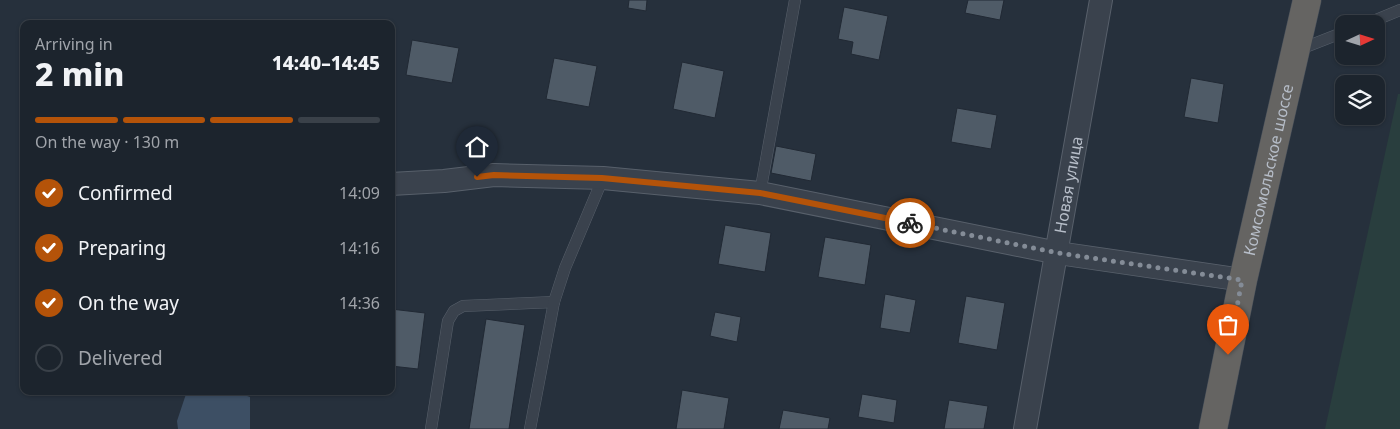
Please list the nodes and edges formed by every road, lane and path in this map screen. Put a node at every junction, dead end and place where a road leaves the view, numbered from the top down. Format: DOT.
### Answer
graph roads {
  1 [pos="795,0"];
  2 [pos="1101,0"];
  3 [pos="1307,0"];
  4 [pos="1400,10"];
  5 [pos="1385,16"];
  6 [pos="1335,36"];
  7 [pos="1294,52"];
  8 [pos="602,178"];
  9 [pos="395,184"];
  10 [pos="760,193"];
  11 [pos="1058,253"];
  12 [pos="1242,280"];
  13 [pos="554,302"];
  14 [pos="431,429"];
  15 [pos="530,429"];
  16 [pos="1025,429"];
  17 [pos="1213,429"];
  1 -- 10 [label="lane"];
  2 -- 11 [label="street, Новая улица"];
  3 -- 7 [label="highway, Комсомольское шоссе"];
  4 -- 5 [label="lane"];
  6 -- 7 [label="lane"];
  7 -- 12 [label="highway, Комсомольское шоссе"];
  8 -- 9 [label="street"];
  8 -- 10 [label="street"];
  8 -- 13 [label="lane"];
  10 -- 11 [label="street"];
  11 -- 12 [label="street"];
  11 -- 16 [label="street, Новая улица"];
  12 -- 17 [label="highway, Комсомольское шоссе"];
  13 -- 14 [label="lane"];
  13 -- 15 [label="lane"];
}
